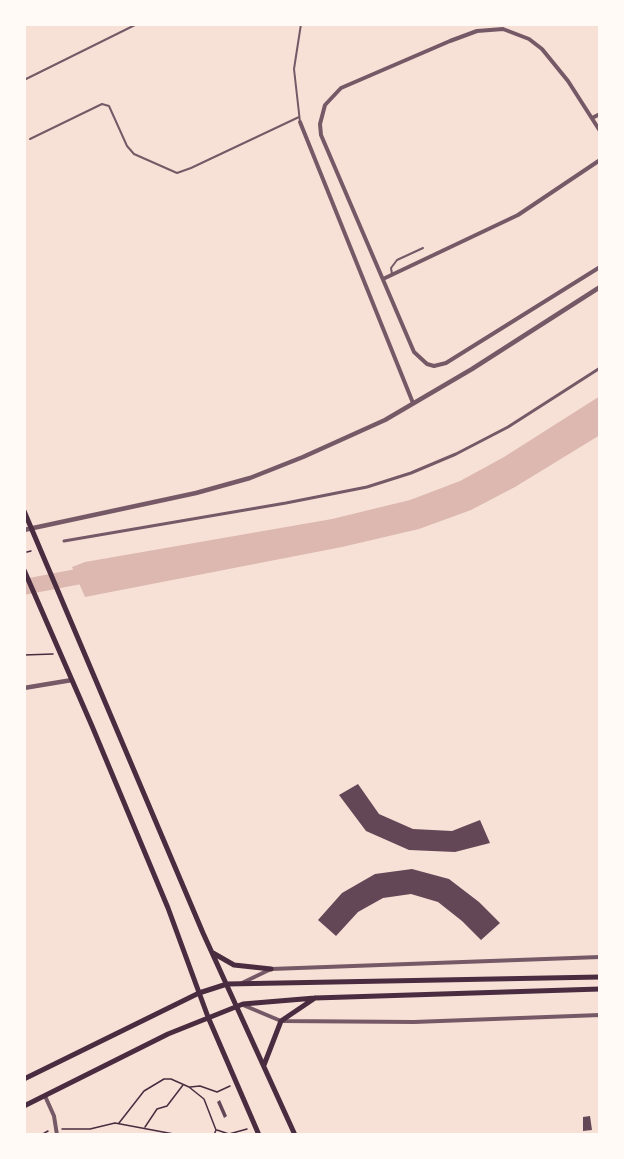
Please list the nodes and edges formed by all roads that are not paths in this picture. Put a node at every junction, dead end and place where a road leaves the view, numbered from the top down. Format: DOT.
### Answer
graph roads {
  1 [pos="137,24"];
  2 [pos="301,24"];
  3 [pos="24,80"];
  4 [pos="600,114"];
  5 [pos="592,118"];
  6 [pos="299,120"];
  7 [pos="600,131"];
  8 [pos="30,139"];
  9 [pos="600,160"];
  10 [pos="423,248"];
  11 [pos="600,267"];
  12 [pos="393,275"];
  13 [pos="382,279"];
  14 [pos="600,287"];
  15 [pos="600,368"];
  16 [pos="413,403"];
  17 [pos="24,511"];
  18 [pos="32,529"];
  19 [pos="24,530"];
  20 [pos="64,541"];
  21 [pos="24,570"];
  22 [pos="72,680"];
  23 [pos="24,688"];
  24 [pos="213,953"];
  25 [pos="600,957"];
  26 [pos="271,969"];
  27 [pos="600,977"];
  28 [pos="242,983"];
  29 [pos="227,984"];
  30 [pos="600,989"];
  31 [pos="199,993"];
  32 [pos="315,998"];
  33 [pos="240,1005"];
  34 [pos="600,1015"];
  35 [pos="208,1017"];
  36 [pos="281,1021"];
  37 [pos="264,1065"];
  38 [pos="24,1079"];
  39 [pos="45,1096"];
  40 [pos="24,1107"];
  41 [pos="56,1132"];
  42 [pos="259,1135"];
  43 [pos="295,1135"];
  1 -- 3 [label="lane"];
  2 -- 6 [label="lane"];
  4 -- 5 [label="street"];
  5 -- 7 [label="street"];
  5 -- 13 [label="street"];
  6 -- 8 [label="lane"];
  6 -- 16 [label="street"];
  9 -- 12 [label="street"];
  10 -- 12 [label="lane"];
  11 -- 13 [label="street"];
  12 -- 13 [label="street"];
  14 -- 16 [label="street"];
  15 -- 20 [label="street"];
  16 -- 18 [label="street"];
  17 -- 18 [label="main road"];
  18 -- 19 [label="street"];
  18 -- 24 [label="main road"];
  21 -- 22 [label="main road"];
  22 -- 23 [label="street"];
  22 -- 31 [label="main road"];
  24 -- 26 [label="main road"];
  24 -- 29 [label="main road"];
  25 -- 26 [label="street"];
  26 -- 28 [label="street"];
  27 -- 28 [label="main road"];
  28 -- 29 [label="main road"];
  29 -- 31 [label="main road"];
  29 -- 33 [label="main road"];
  30 -- 32 [label="main road"];
  31 -- 35 [label="main road"];
  31 -- 38 [label="main road"];
  32 -- 33 [label="main road"];
  32 -- 36 [label="main road"];
  33 -- 35 [label="main road"];
  33 -- 36 [label="street"];
  33 -- 37 [label="main road"];
  34 -- 36 [label="street"];
  35 -- 39 [label="main road"];
  35 -- 42 [label="main road"];
  36 -- 37 [label="main road"];
  37 -- 43 [label="main road"];
  39 -- 40 [label="main road"];
  39 -- 41 [label="street"];
}
